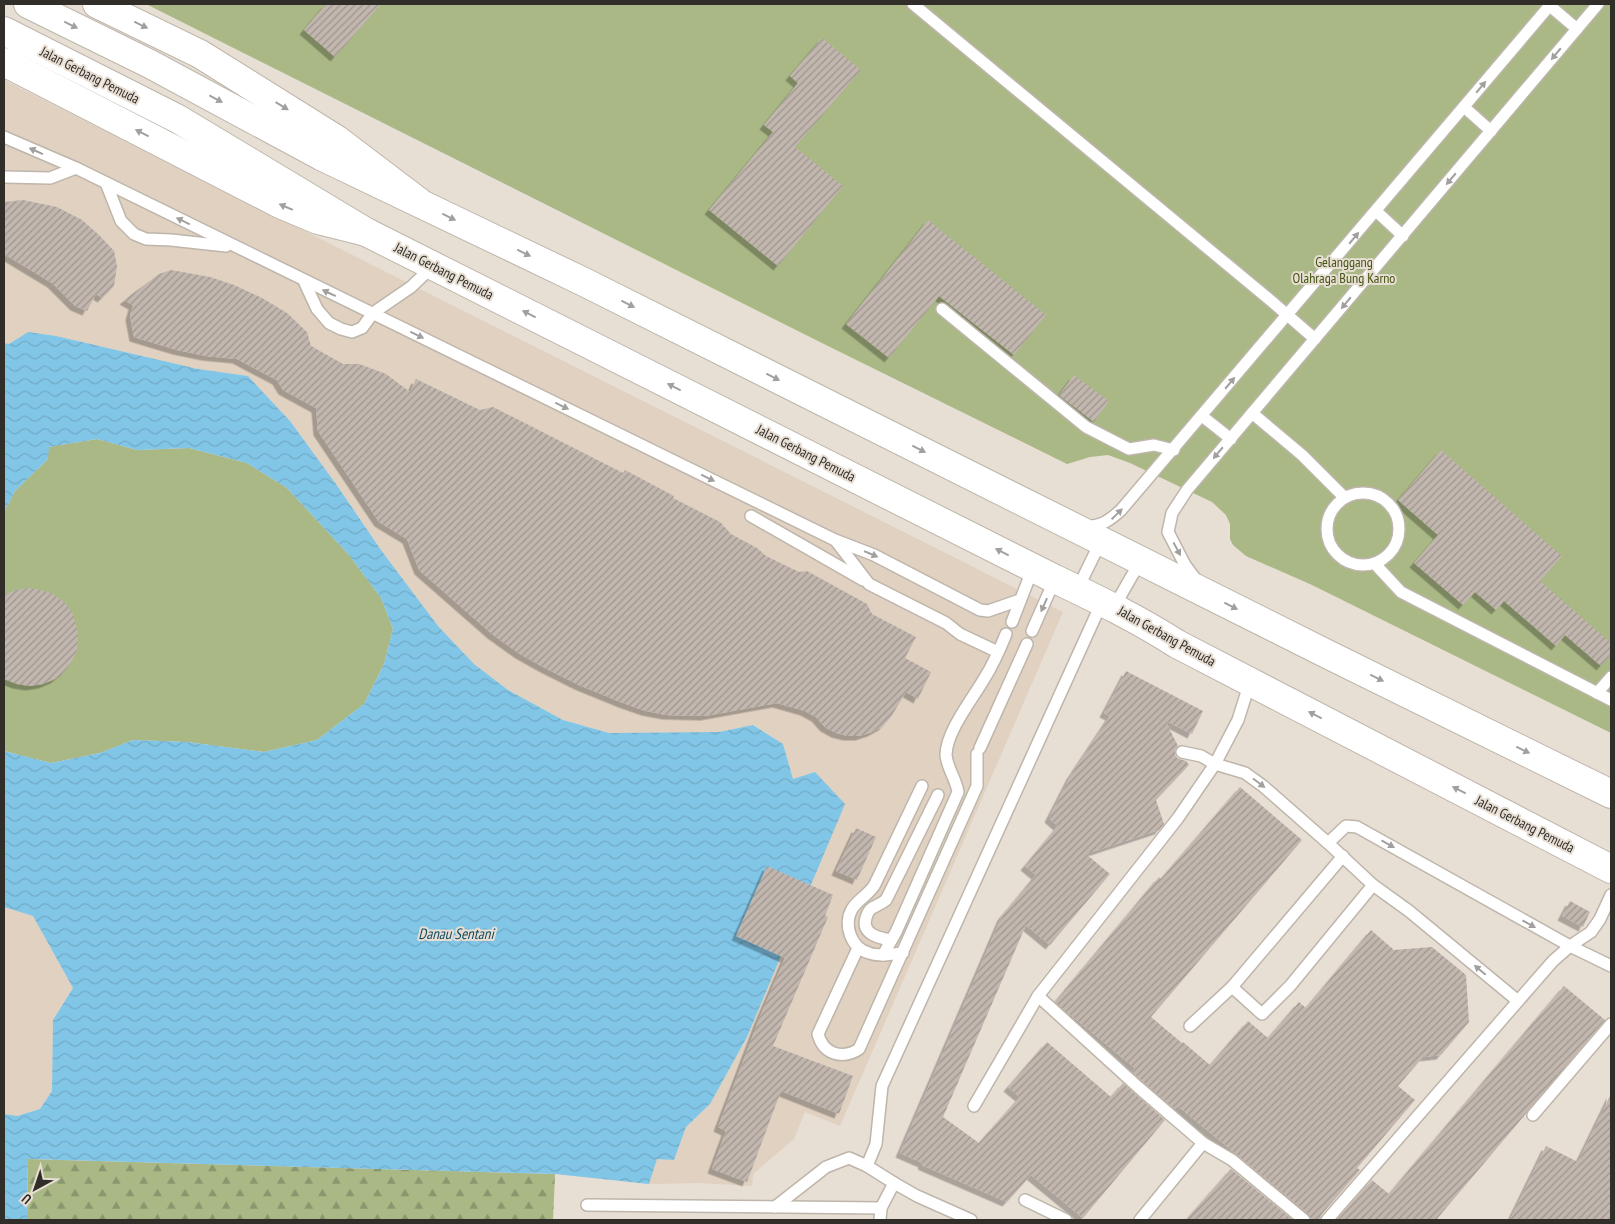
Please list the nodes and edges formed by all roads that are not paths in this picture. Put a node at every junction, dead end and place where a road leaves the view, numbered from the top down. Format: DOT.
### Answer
graph roads {
  1 [pos="28,4"];
  2 [pos="98,4"];
  3 [pos="913,4"];
  4 [pos="1598,4"];
  5 [pos="1551,5"];
  6 [pos="1577,29"];
  7 [pos="4,30"];
  8 [pos="4,62"];
  9 [pos="1464,107"];
  10 [pos="1491,131"];
  11 [pos="4,137"];
  12 [pos="76,168"];
  13 [pos="4,177"];
  14 [pos="106,183"];
  15 [pos="418,202"];
  16 [pos="1376,211"];
  17 [pos="366,232"];
  18 [pos="1403,236"];
  19 [pos="236,247"];
  20 [pos="433,266"];
  21 [pos="304,281"];
  22 [pos="942,308"];
  23 [pos="373,313"];
  24 [pos="1288,315"];
  25 [pos="1315,339"];
  26 [pos="1252,413"];
  27 [pos="1202,416"];
  28 [pos="1231,439"];
  29 [pos="1174,450"];
  30 [pos="1344,497"];
  31 [pos="751,516"];
  32 [pos="1072,526"];
  33 [pos="835,540"];
  34 [pos="1101,541"];
  35 [pos="1141,560"];
  36 [pos="1375,564"];
  37 [pos="1055,579"];
  38 [pos="869,584"];
  39 [pos="1205,592"];
  40 [pos="1020,600"];
  41 [pos="1108,604"];
  42 [pos="1012,622"];
  43 [pos="1032,631"];
  44 [pos="1006,636"];
  45 [pos="1026,646"];
  46 [pos="998,652"];
  47 [pos="1611,677"];
  48 [pos="1250,682"];
  49 [pos="1597,694"];
  50 [pos="1611,700"];
  51 [pos="1182,752"];
  52 [pos="1215,764"];
  53 [pos="922,786"];
  54 [pos="1611,794"];
  55 [pos="938,795"];
  56 [pos="1328,843"];
  57 [pos="1343,856"];
  58 [pos="1611,869"];
  59 [pos="1373,885"];
  60 [pos="1611,895"];
  61 [pos="891,940"];
  62 [pos="1570,946"];
  63 [pos="858,948"];
  64 [pos="903,953"];
  65 [pos="883,955"];
  66 [pos="1611,966"];
  67 [pos="1232,987"];
  68 [pos="1038,996"];
  69 [pos="1518,1001"];
  70 [pos="1611,1024"];
  71 [pos="1190,1026"];
  72 [pos="974,1106"];
  73 [pos="1534,1115"];
  74 [pos="1203,1143"];
  75 [pos="867,1166"];
  76 [pos="894,1183"];
  77 [pos="1025,1200"];
  78 [pos="587,1205"];
  79 [pos="775,1207"];
  80 [pos="880,1208"];
  81 [pos="880,1220"];
  82 [pos="971,1220"];
  83 [pos="1066,1220"];
  84 [pos="1140,1220"];
  85 [pos="1304,1220"];
  86 [pos="1327,1220"];
  1 -- 15 [label="main road, one-way"];
  2 -- 15 [label="main road, one-way"];
  3 -- 24 [label="lane"];
  4 -- 6 [label="lane"];
  5 -- 6 [label="lane"];
  9 -- 5 [label="lane, one-way"];
  6 -- 10 [label="lane, one-way"];
  7 -- 17 [label="main road, Jalan Gerbang Pemuda"];
  17 -- 8 [label="main road, one-way"];
  9 -- 10 [label="lane"];
  9 -- 16 [label="lane"];
  10 -- 18 [label="lane, one-way"];
  12 -- 11 [label="lane, one-way"];
  12 -- 13 [label="lane"];
  12 -- 14 [label="lane"];
  19 -- 14 [label="lane, one-way"];
  14 -- 19 [label="lane"];
  15 -- 32 [label="main road, one-way"];
  16 -- 18 [label="lane"];
  24 -- 16 [label="lane, one-way"];
  17 -- 20 [label="main road, Jalan Gerbang Pemuda"];
  18 -- 25 [label="lane, one-way"];
  19 -- 21 [label="lane"];
  20 -- 23 [label="lane"];
  37 -- 20 [label="main road, Jalan Gerbang Pemuda, one-way"];
  23 -- 21 [label="lane, one-way"];
  21 -- 23 [label="lane"];
  22 -- 29 [label="lane"];
  23 -- 33 [label="lane, one-way"];
  24 -- 25 [label="lane"];
  27 -- 24 [label="lane, one-way"];
  25 -- 26 [label="lane"];
  26 -- 28 [label="lane"];
  26 -- 30 [label="lane"];
  27 -- 28 [label="lane"];
  27 -- 29 [label="lane"];
  28 -- 39 [label="lane, one-way"];
  32 -- 29 [label="lane, one-way"];
  30 -- 36 [label="lane"];
  30 -- 36 [label="lane"];
  31 -- 38 [label="lane"];
  32 -- 34 [label="main road"];
  33 -- 38 [label="lane"];
  33 -- 40 [label="lane, one-way"];
  34 -- 35 [label="main road"];
  34 -- 37 [label="lane"];
  35 -- 39 [label="main road"];
  35 -- 41 [label="lane"];
  36 -- 49 [label="lane"];
  37 -- 40 [label="lane"];
  37 -- 41 [label="main road, Jalan Gerbang Pemuda"];
  37 -- 43 [label="lane, one-way"];
  38 -- 46 [label="lane"];
  39 -- 54 [label="main road, one-way"];
  40 -- 42 [label="lane"];
  41 -- 48 [label="main road, Jalan Gerbang Pemuda"];
  41 -- 75 [label="lane"];
  44 -- 46 [label="lane"];
  45 -- 64 [label="lane"];
  46 -- 61 [label="lane"];
  47 -- 49 [label="lane"];
  48 -- 52 [label="lane"];
  58 -- 48 [label="main road, Jalan Gerbang Pemuda, one-way"];
  49 -- 50 [label="lane"];
  51 -- 52 [label="lane"];
  52 -- 56 [label="lane, one-way"];
  52 -- 68 [label="lane"];
  53 -- 63 [label="lane"];
  55 -- 61 [label="lane"];
  56 -- 57 [label="lane"];
  56 -- 62 [label="lane, one-way"];
  57 -- 59 [label="lane"];
  57 -- 67 [label="lane"];
  59 -- 67 [label="lane"];
  69 -- 59 [label="lane, one-way"];
  60 -- 62 [label="lane"];
  61 -- 65 [label="lane"];
  62 -- 66 [label="lane"];
  62 -- 69 [label="lane"];
  63 -- 64 [label="lane"];
  63 -- 65 [label="lane"];
  64 -- 65 [label="lane"];
  67 -- 71 [label="lane"];
  68 -- 72 [label="lane"];
  68 -- 74 [label="lane"];
  69 -- 86 [label="lane"];
  70 -- 73 [label="lane"];
  74 -- 84 [label="lane"];
  74 -- 85 [label="lane"];
  75 -- 76 [label="lane"];
  75 -- 79 [label="lane"];
  76 -- 80 [label="lane"];
  76 -- 82 [label="lane"];
  77 -- 83 [label="lane"];
  78 -- 79 [label="lane"];
  79 -- 80 [label="lane"];
  80 -- 81 [label="lane"];
}
